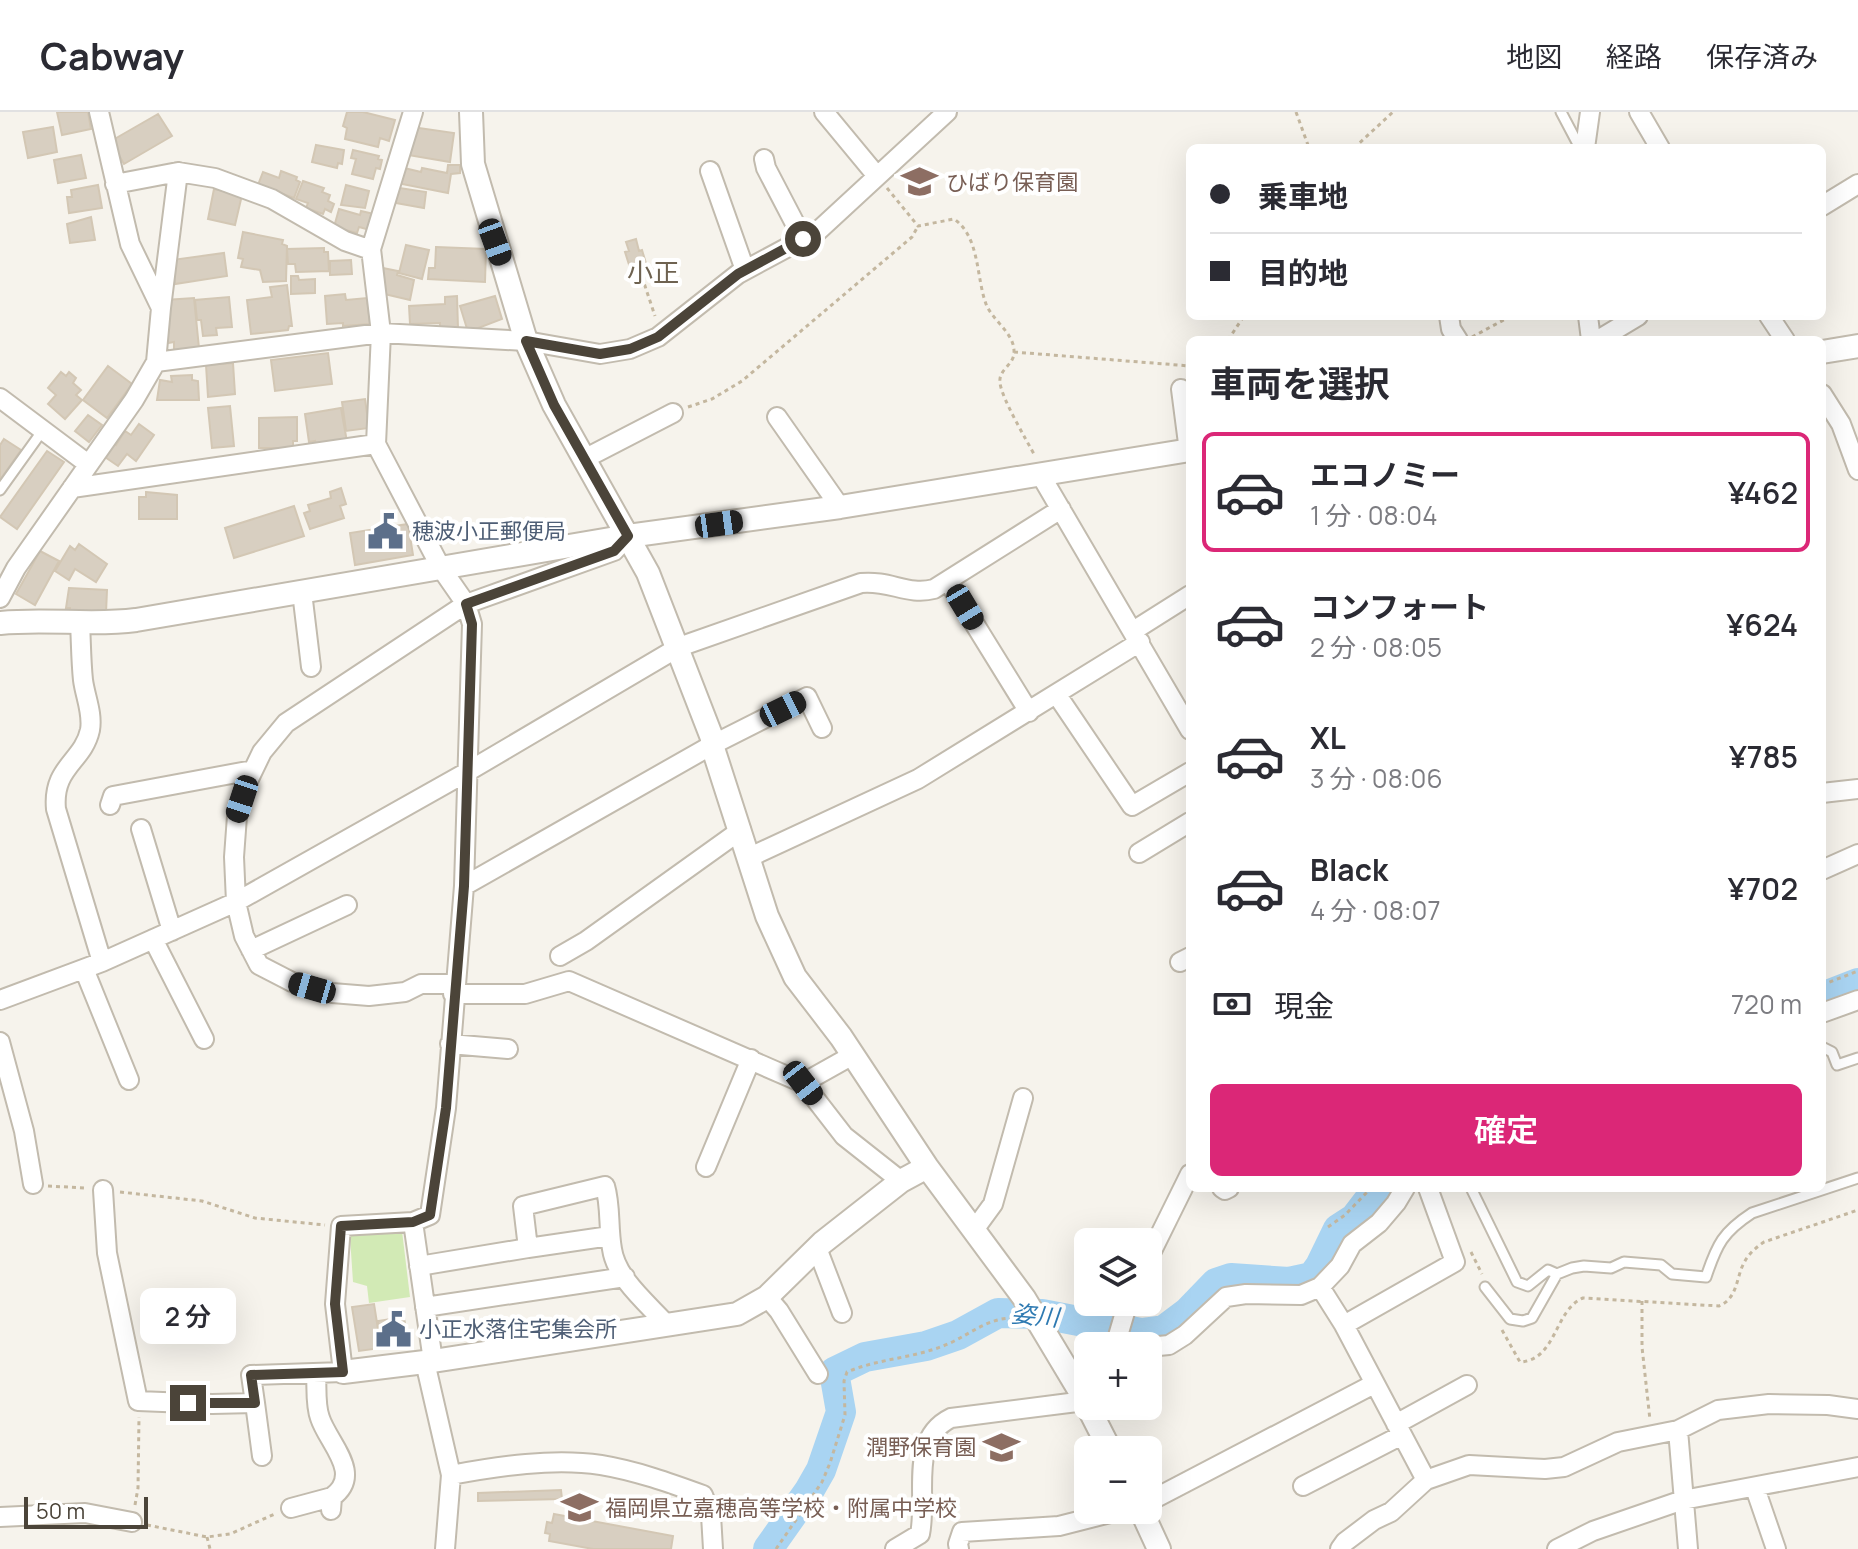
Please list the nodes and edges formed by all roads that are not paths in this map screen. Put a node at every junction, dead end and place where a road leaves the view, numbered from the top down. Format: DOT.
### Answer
graph roads {
  1 [pos="99,112"];
  2 [pos="413,112"];
  3 [pos="471,112"];
  4 [pos="824,112"];
  5 [pos="947,112"];
  6 [pos="1561,112"];
  7 [pos="1590,112"];
  8 [pos="1639,112"];
  9 [pos="1581,144"];
  10 [pos="1584,144"];
  11 [pos="1658,144"];
  12 [pos="764,159"];
  13 [pos="710,171"];
  14 [pos="178,172"];
  15 [pos="877,176"];
  16 [pos="115,184"];
  17 [pos="1858,184"];
  18 [pos="1826,204"];
  19 [pos="803,239"];
  20 [pos="371,250"];
  21 [pos="745,270"];
  22 [pos="161,308"];
  23 [pos="1631,320"];
  24 [pos="381,333"];
  25 [pos="1605,336"];
  26 [pos="526,341"];
  27 [pos="1858,346"];
  28 [pos="1826,351"];
  29 [pos="156,362"];
  30 [pos="1181,389"];
  31 [pos="1826,400"];
  32 [pos="3,407"];
  33 [pos="673,413"];
  34 [pos="777,417"];
  35 [pos="1186,427"];
  36 [pos="43,430"];
  37 [pos="376,444"];
  38 [pos="1186,450"];
  39 [pos="584,459"];
  40 [pos="88,464"];
  41 [pos="1858,470"];
  42 [pos="1042,474"];
  43 [pos="72,488"];
  44 [pos="0,490"];
  45 [pos="840,507"];
  46 [pos="1061,509"];
  47 [pos="628,536"];
  48 [pos="441,568"];
  49 [pos="948,581"];
  50 [pos="302,592"];
  51 [pos="0,598"];
  52 [pos="1186,598"];
  53 [pos="466,604"];
  54 [pos="0,623"];
  55 [pos="80,623"];
  56 [pos="1136,636"];
  57 [pos="679,647"];
  58 [pos="311,667"];
  59 [pos="1057,695"];
  60 [pos="1029,712"];
  61 [pos="1186,723"];
  62 [pos="822,728"];
  63 [pos="712,745"];
  64 [pos="253,770"];
  65 [pos="467,772"];
  66 [pos="1186,774"];
  67 [pos="1858,789"];
  68 [pos="1826,793"];
  69 [pos="110,805"];
  70 [pos="1186,824"];
  71 [pos="141,829"];
  72 [pos="741,830"];
  73 [pos="1139,853"];
  74 [pos="1858,854"];
  75 [pos="750,857"];
  76 [pos="1826,868"];
  77 [pos="464,886"];
  78 [pos="236,902"];
  79 [pos="347,905"];
  80 [pos="172,931"];
  81 [pos="153,939"];
  82 [pos="251,950"];
  83 [pos="560,956"];
  84 [pos="102,962"];
  85 [pos="84,969"];
  86 [pos="454,989"];
  87 [pos="0,1000"];
  88 [pos="1858,1000"];
  89 [pos="1826,1012"];
  90 [pos="204,1039"];
  91 [pos="0,1042"];
  92 [pos="450,1044"];
  93 [pos="508,1049"];
  94 [pos="1826,1049"];
  95 [pos="853,1055"];
  96 [pos="1858,1058"];
  97 [pos="751,1059"];
  98 [pos="129,1080"];
  99 [pos="803,1083"];
  100 [pos="1023,1098"];
  101 [pos="706,1167"];
  102 [pos="927,1167"];
  103 [pos="1858,1178"];
  104 [pos="901,1181"];
  105 [pos="1186,1182"];
  106 [pos="33,1184"];
  107 [pos="1826,1189"];
  108 [pos="103,1190"];
  109 [pos="1403,1192"];
  110 [pos="1429,1192"];
  111 [pos="1473,1192"];
  112 [pos="1816,1192"];
  113 [pos="413,1222"];
  114 [pos="974,1230"];
  115 [pos="1162,1231"];
  116 [pos="610,1236"];
  117 [pos="528,1248"];
  118 [pos="817,1248"];
  119 [pos="419,1266"];
  120 [pos="1557,1274"];
  121 [pos="625,1277"];
  122 [pos="1320,1287"];
  123 [pos="1485,1287"];
  124 [pos="767,1297"];
  125 [pos="425,1307"];
  126 [pos="842,1313"];
  127 [pos="667,1325"];
  128 [pos="1344,1325"];
  129 [pos="1162,1346"];
  130 [pos="429,1362"];
  131 [pos="343,1372"];
  132 [pos="316,1373"];
  133 [pos="818,1374"];
  134 [pos="1074,1376"];
  135 [pos="1374,1384"];
  136 [pos="1467,1385"];
  137 [pos="1074,1394"];
  138 [pos="255,1403"];
  139 [pos="1858,1409"];
  140 [pos="1399,1429"];
  141 [pos="1678,1430"];
  142 [pos="262,1456"];
  143 [pos="1858,1467"];
  144 [pos="451,1475"];
  145 [pos="1426,1480"];
  146 [pos="1303,1486"];
  147 [pos="1755,1488"];
  148 [pos="1162,1495"];
  149 [pos="1683,1500"];
  150 [pos="291,1508"];
  151 [pos="0,1517"];
  152 [pos="132,1522"];
  153 [pos="1074,1522"];
  154 [pos="1147,1524"];
  155 [pos="445,1549"];
  156 [pos="713,1549"];
  157 [pos="895,1549"];
  158 [pos="959,1549"];
  159 [pos="1159,1549"];
  160 [pos="1340,1549"];
  161 [pos="1557,1549"];
  162 [pos="1688,1549"];
  163 [pos="1776,1549"];
  1 -- 16 [label="street"];
  2 -- 20 [label="street"];
  3 -- 26 [label="street"];
  4 -- 15 [label="street"];
  5 -- 15 [label="street"];
  6 -- 9 [label="lane"];
  7 -- 10 [label="street"];
  8 -- 11 [label="street"];
  12 -- 19 [label="street"];
  13 -- 21 [label="street"];
  14 -- 16 [label="street"];
  14 -- 20 [label="street"];
  14 -- 22 [label="street"];
  15 -- 19 [label="street"];
  16 -- 22 [label="street"];
  17 -- 18 [label="street"];
  19 -- 21 [label="street"];
  20 -- 24 [label="street"];
  21 -- 26 [label="street"];
  22 -- 29 [label="street"];
  23 -- 25 [label="street"];
  24 -- 26 [label="street"];
  24 -- 29 [label="street"];
  24 -- 37 [label="street"];
  26 -- 39 [label="street"];
  27 -- 28 [label="street"];
  29 -- 40 [label="street"];
  30 -- 35 [label="street"];
  31 -- 41 [label="street"];
  32 -- 36 [label="street"];
  33 -- 39 [label="street"];
  34 -- 45 [label="street"];
  36 -- 40 [label="street"];
  36 -- 44 [label="lane"];
  37 -- 43 [label="street"];
  37 -- 48 [label="street"];
  38 -- 42 [label="street"];
  39 -- 47 [label="street"];
  40 -- 43 [label="street"];
  42 -- 45 [label="street"];
  42 -- 46 [label="street"];
  43 -- 51 [label="street"];
  45 -- 47 [label="street"];
  46 -- 49 [label="street"];
  46 -- 56 [label="street"];
  47 -- 48 [label="street"];
  47 -- 53 [label="street"];
  47 -- 57 [label="street"];
  48 -- 50 [label="street"];
  48 -- 53 [label="street"];
  49 -- 57 [label="street"];
  49 -- 60 [label="street"];
  50 -- 55 [label="street"];
  50 -- 58 [label="street"];
  52 -- 56 [label="street"];
  53 -- 64 [label="street"];
  53 -- 65 [label="street"];
  54 -- 55 [label="street"];
  55 -- 84 [label="street"];
  56 -- 59 [label="street"];
  56 -- 61 [label="street"];
  57 -- 63 [label="street"];
  57 -- 65 [label="street"];
  59 -- 60 [label="street"];
  59 -- 66 [label="street"];
  60 -- 75 [label="street"];
  62 -- 63 [label="street"];
  63 -- 72 [label="street"];
  63 -- 77 [label="street"];
  64 -- 69 [label="street"];
  64 -- 78 [label="street"];
  65 -- 77 [label="street"];
  65 -- 78 [label="street"];
  67 -- 68 [label="street"];
  70 -- 73 [label="street"];
  71 -- 80 [label="street"];
  72 -- 75 [label="street"];
  72 -- 83 [label="street"];
  74 -- 76 [label="street"];
  75 -- 95 [label="street"];
  77 -- 86 [label="street"];
  78 -- 80 [label="street"];
  78 -- 82 [label="street"];
  79 -- 82 [label="street"];
  80 -- 81 [label="street"];
  81 -- 84 [label="street"];
  81 -- 90 [label="street"];
  82 -- 86 [label="street"];
  84 -- 85 [label="street"];
  85 -- 87 [label="street"];
  85 -- 98 [label="street"];
  86 -- 92 [label="street"];
  86 -- 97 [label="street"];
  88 -- 89 [label="street"];
  91 -- 106 [label="street"];
  92 -- 93 [label="street"];
  92 -- 113 [label="street"];
  94 -- 96 [label="lane"];
  95 -- 99 [label="street"];
  95 -- 102 [label="street"];
  97 -- 99 [label="street"];
  97 -- 101 [label="street"];
  99 -- 104 [label="street"];
  100 -- 114 [label="street"];
  102 -- 104 [label="street"];
  102 -- 114 [label="street"];
  103 -- 107 [label="lane"];
  104 -- 118 [label="street"];
  105 -- 115 [label="street"];
  108 -- 138 [label="street"];
  109 -- 122 [label="street"];
  110 -- 128 [label="street"];
  111 -- 120 [label="lane"];
  112 -- 120 [label="lane"];
  113 -- 119 [label="street"];
  113 -- 131 [label="street"];
  114 -- 134 [label="street"];
  116 -- 117 [label="street"];
  116 -- 117 [label="street"];
  116 -- 121 [label="street"];
  117 -- 119 [label="street"];
  118 -- 124 [label="street"];
  118 -- 126 [label="street"];
  119 -- 125 [label="street"];
  120 -- 123 [label="lane"];
  121 -- 125 [label="street"];
  121 -- 127 [label="street"];
  122 -- 128 [label="street"];
  122 -- 129 [label="street"];
  124 -- 127 [label="street"];
  124 -- 133 [label="street"];
  125 -- 130 [label="street"];
  127 -- 130 [label="street"];
  128 -- 135 [label="street"];
  130 -- 131 [label="street"];
  130 -- 144 [label="street"];
  131 -- 132 [label="street"];
  132 -- 138 [label="street"];
  132 -- 150 [label="street"];
  135 -- 140 [label="street"];
  135 -- 148 [label="street"];
  136 -- 140 [label="street"];
  137 -- 157 [label="street"];
  138 -- 142 [label="street"];
  139 -- 141 [label="street"];
  140 -- 145 [label="street"];
  140 -- 146 [label="street"];
  141 -- 145 [label="street"];
  141 -- 149 [label="street"];
  143 -- 147 [label="street"];
  144 -- 155 [label="street"];
  144 -- 156 [label="street"];
  145 -- 160 [label="street"];
  147 -- 149 [label="street"];
  147 -- 163 [label="street"];
  149 -- 161 [label="street"];
  149 -- 162 [label="street"];
  151 -- 152 [label="street"];
  153 -- 158 [label="street"];
  154 -- 159 [label="street"];
}
